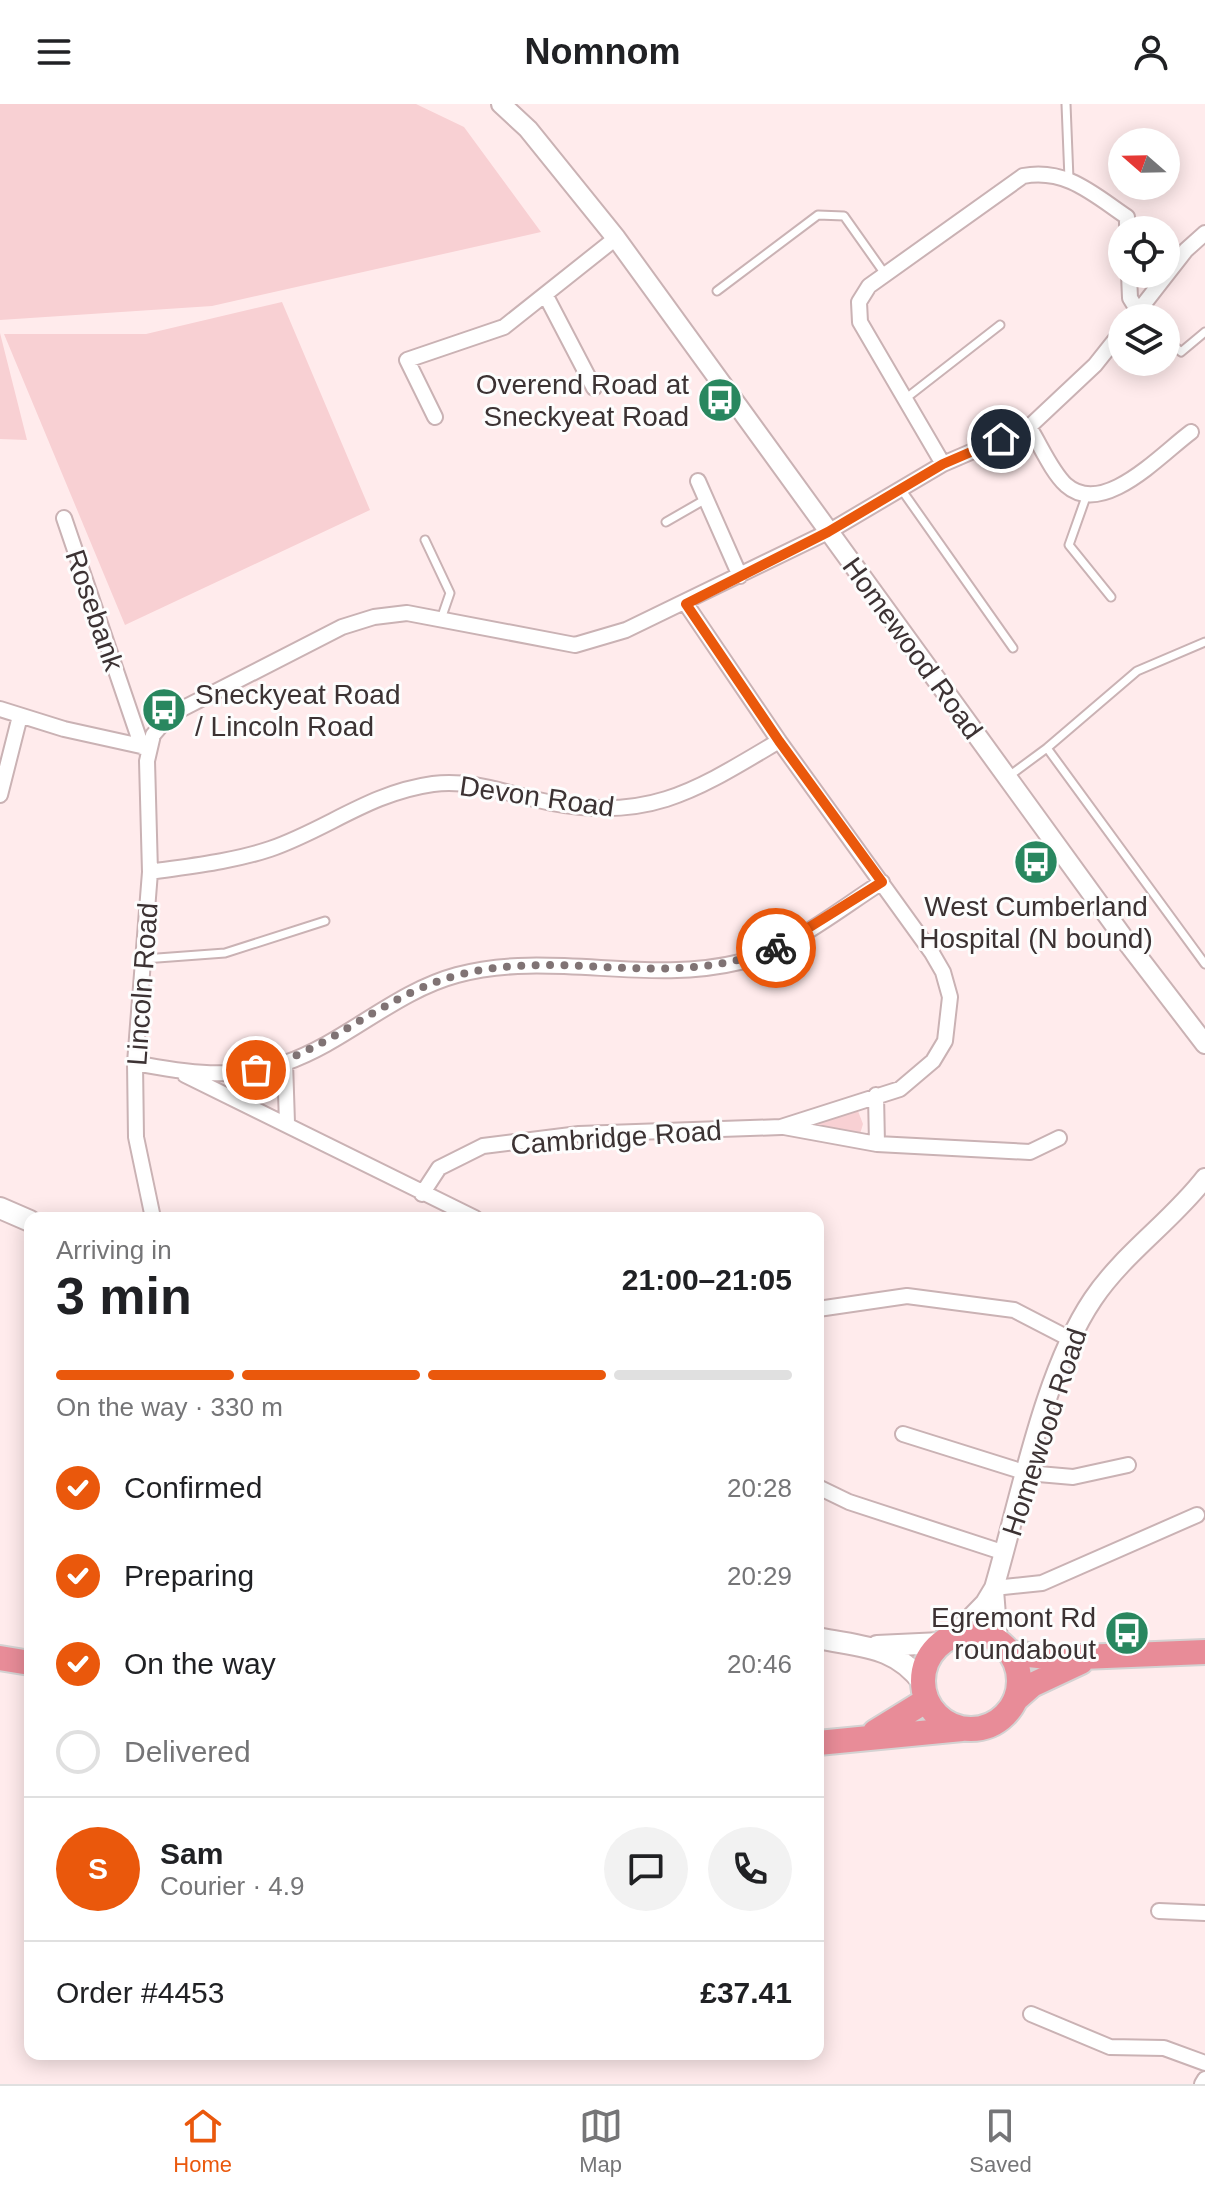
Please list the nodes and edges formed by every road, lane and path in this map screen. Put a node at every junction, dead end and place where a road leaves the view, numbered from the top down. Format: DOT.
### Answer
graph roads {
  1 [pos="501,104"];
  2 [pos="1066,104"];
  3 [pos="1069,179"];
  4 [pos="1125,216"];
  5 [pos="1205,233"];
  6 [pos="616,238"];
  7 [pos="885,274"];
  8 [pos="717,291"];
  9 [pos="546,296"];
  10 [pos="1148,304"];
  11 [pos="1000,325"];
  12 [pos="1205,332"];
  13 [pos="1108,349"];
  14 [pos="1180,351"];
  15 [pos="594,388"];
  16 [pos="905,399"];
  17 [pos="435,417"];
  18 [pos="1029,427"];
  19 [pos="1191,432"];
  20 [pos="943,464"];
  21 [pos="698,481"];
  22 [pos="901,489"];
  23 [pos="1086,497"];
  24 [pos="706,499"];
  25 [pos="64,518"];
  26 [pos="666,522"];
  27 [pos="828,532"];
  28 [pos="425,540"];
  29 [pos="740,576"];
  30 [pos="1111,597"];
  31 [pos="686,604"];
  32 [pos="441,619"];
  33 [pos="1205,642"];
  34 [pos="1013,648"];
  35 [pos="0,709"];
  36 [pos="20,716"];
  37 [pos="779,741"];
  38 [pos="146,747"];
  39 [pos="1047,748"];
  40 [pos="1007,777"];
  41 [pos="0,795"];
  42 [pos="150,872"];
  43 [pos="882,882"];
  44 [pos="325,921"];
  45 [pos="144,959"];
  46 [pos="1205,964"];
  47 [pos="1205,1044"];
  48 [pos="285,1062"];
  49 [pos="135,1063"];
  50 [pos="182,1073"];
  51 [pos="876,1095"];
  52 [pos="287,1123"];
  53 [pos="781,1127"];
  54 [pos="1059,1138"];
  55 [pos="877,1144"];
  56 [pos="1205,1178"];
  57 [pos="422,1194"];
  58 [pos="0,1208"];
  59 [pos="152,1212"];
  60 [pos="462,1212"];
  61 [pos="24,1218"];
  62 [pos="824,1308"];
  63 [pos="1070,1339"];
  64 [pos="903,1434"];
  65 [pos="1128,1465"];
  66 [pos="1027,1473"];
  67 [pos="824,1490"];
  68 [pos="1197,1515"];
  69 [pos="1005,1553"];
  70 [pos="994,1588"];
  71 [pos="824,1639"];
  72 [pos="947,1640"];
  73 [pos="869,1646"];
  74 [pos="1004,1647"];
  75 [pos="1205,1652"];
  76 [pos="1098,1656"];
  77 [pos="0,1658"];
  78 [pos="24,1662"];
  79 [pos="925,1692"];
  80 [pos="1015,1700"];
  81 [pos="963,1728"];
  82 [pos="862,1737"];
  83 [pos="824,1742"];
  84 [pos="1159,1911"];
  85 [pos="1205,1913"];
  86 [pos="1031,2014"];
  87 [pos="1205,2063"];
  88 [pos="1205,2079"];
  89 [pos="1202,2084"];
  1 -- 6 [label="street, Homewood Road"];
  2 -- 3 [label="lane"];
  3 -- 4 [label="street"];
  3 -- 7 [label="street"];
  5 -- 10 [label="street"];
  6 -- 9 [label="street"];
  6 -- 27 [label="street, Homewood Road"];
  7 -- 8 [label="lane"];
  7 -- 16 [label="street"];
  9 -- 15 [label="street"];
  9 -- 17 [label="street"];
  11 -- 16 [label="lane"];
  12 -- 14 [label="lane"];
  13 -- 18 [label="street"];
  16 -- 20 [label="street"];
  18 -- 20 [label="street"];
  18 -- 23 [label="street"];
  19 -- 23 [label="street"];
  20 -- 22 [label="street"];
  21 -- 24 [label="street"];
  22 -- 27 [label="street"];
  22 -- 34 [label="lane"];
  23 -- 30 [label="lane"];
  24 -- 26 [label="lane"];
  24 -- 29 [label="street"];
  25 -- 38 [label="street, Rosebank"];
  27 -- 29 [label="street"];
  27 -- 40 [label="street, Homewood Road"];
  28 -- 32 [label="lane"];
  29 -- 31 [label="street"];
  31 -- 32 [label="street"];
  31 -- 37 [label="street, Cambridge Road"];
  32 -- 38 [label="street"];
  33 -- 39 [label="lane"];
  35 -- 36 [label="street"];
  36 -- 38 [label="street"];
  36 -- 41 [label="street"];
  37 -- 42 [label="street, Devon Road"];
  37 -- 43 [label="street, Cambridge Road"];
  38 -- 42 [label="street, Lincoln Road"];
  39 -- 40 [label="lane"];
  39 -- 46 [label="lane"];
  40 -- 47 [label="street, Homewood Road"];
  42 -- 45 [label="street, Lincoln Road"];
  43 -- 48 [label="street"];
  43 -- 51 [label="street, Cambridge Road"];
  44 -- 45 [label="lane"];
  45 -- 49 [label="street, Lincoln Road"];
  48 -- 50 [label="street"];
  48 -- 52 [label="street"];
  49 -- 50 [label="street"];
  49 -- 59 [label="street, Lincoln Road"];
  50 -- 52 [label="street"];
  51 -- 53 [label="street, Cambridge Road"];
  51 -- 55 [label="street"];
  52 -- 57 [label="street"];
  53 -- 55 [label="street, Cambridge Road"];
  53 -- 57 [label="street, Cambridge Road"];
  54 -- 55 [label="street, Cambridge Road"];
  56 -- 63 [label="street, Homewood Road"];
  57 -- 60 [label="street"];
  58 -- 61 [label="main road"];
  62 -- 63 [label="street"];
  63 -- 66 [label="street, Homewood Road"];
  64 -- 66 [label="street"];
  65 -- 66 [label="street"];
  66 -- 69 [label="street, Homewood Road"];
  67 -- 69 [label="street"];
  68 -- 70 [label="street"];
  69 -- 70 [label="street, Homewood Road"];
  70 -- 72 [label="street"];
  70 -- 74 [label="street"];
  71 -- 73 [label="main road"];
  72 -- 73 [label="main road"];
  72 -- 74 [label="highway"];
  72 -- 79 [label="highway"];
  73 -- 79 [label="main road"];
  74 -- 76 [label="highway"];
  74 -- 80 [label="highway"];
  75 -- 76 [label="highway"];
  76 -- 80 [label="highway"];
  77 -- 78 [label="highway"];
  79 -- 81 [label="highway"];
  79 -- 82 [label="highway"];
  80 -- 81 [label="highway"];
  81 -- 82 [label="highway"];
  82 -- 83 [label="highway"];
  84 -- 85 [label="street"];
  86 -- 87 [label="street"];
  88 -- 89 [label="street"];
}
